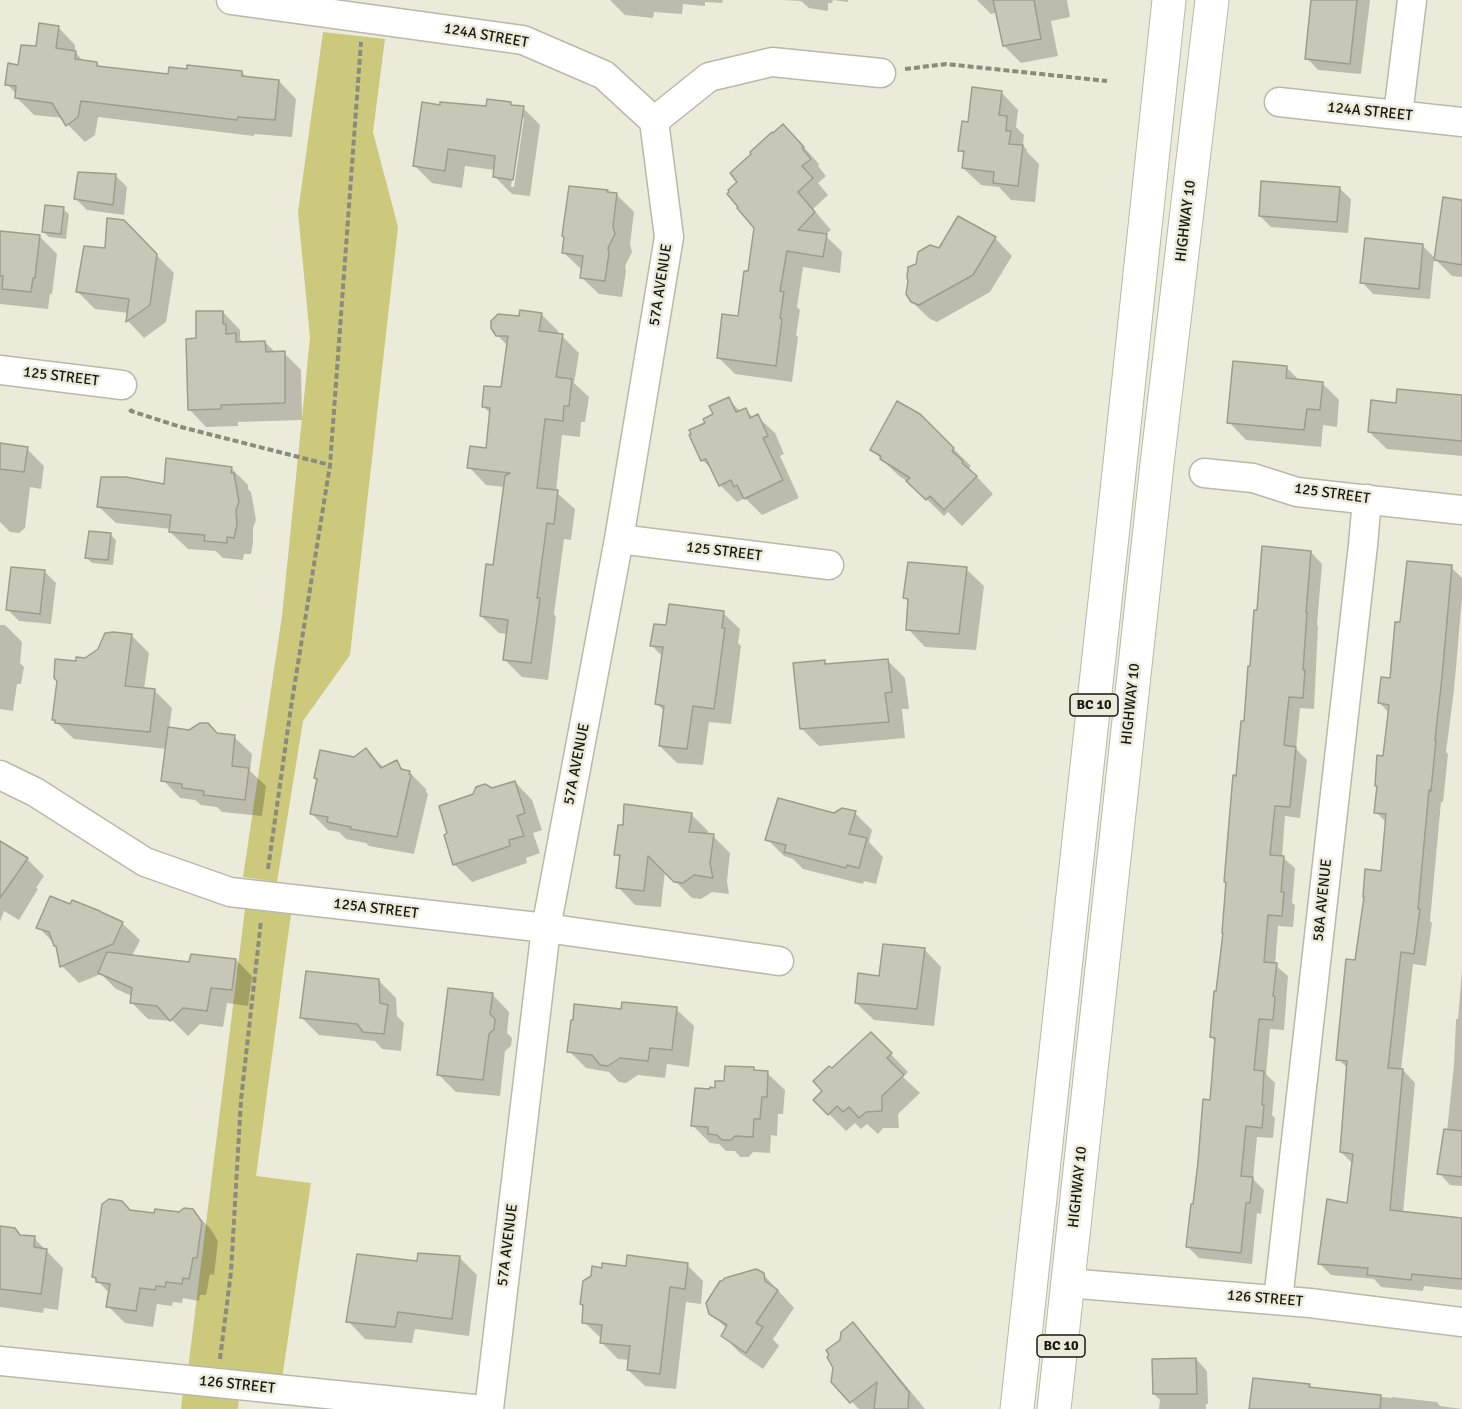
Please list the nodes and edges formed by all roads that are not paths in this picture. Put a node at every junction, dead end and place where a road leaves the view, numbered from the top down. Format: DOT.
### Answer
graph roads {
  1 [pos="231,0"];
  2 [pos="1169,0"];
  3 [pos="1212,0"];
  4 [pos="1412,0"];
  5 [pos="881,73"];
  6 [pos="1279,102"];
  7 [pos="1398,115"];
  8 [pos="654,121"];
  9 [pos="1462,122"];
  10 [pos="0,370"];
  11 [pos="122,385"];
  12 [pos="1204,473"];
  13 [pos="1367,499"];
  14 [pos="1462,510"];
  15 [pos="619,539"];
  16 [pos="829,565"];
  17 [pos="0,775"];
  18 [pos="546,928"];
  19 [pos="779,961"];
  20 [pos="1067,1283"];
  21 [pos="1278,1300"];
  22 [pos="1462,1322"];
  23 [pos="1,1368"];
  24 [pos="474,1409"];
  25 [pos="489,1409"];
  26 [pos="1017,1409"];
  27 [pos="1054,1409"];
  1 -- 8 [label="street, 124A STREET"];
  2 -- 26 [label="highway, BC 10"];
  3 -- 20 [label="highway, HIGHWAY 10 / BC 10"];
  4 -- 7 [label="street"];
  5 -- 8 [label="street"];
  6 -- 7 [label="street, 124A STREET"];
  7 -- 9 [label="street, 124A STREET"];
  8 -- 15 [label="street, 57A AVENUE"];
  10 -- 11 [label="street, 125 STREET"];
  12 -- 13 [label="street, 125 STREET"];
  13 -- 14 [label="street, 125 STREET"];
  13 -- 21 [label="street, 58A AVENUE"];
  15 -- 16 [label="street, 125 STREET"];
  15 -- 18 [label="street, 57A AVENUE"];
  17 -- 18 [label="street, 125A STREET"];
  18 -- 19 [label="street, 125A STREET"];
  18 -- 25 [label="street, 57A AVENUE"];
  20 -- 21 [label="street, 126 STREET"];
  20 -- 27 [label="highway, HIGHWAY 10 / BC 10"];
  21 -- 22 [label="street, 126 STREET"];
  23 -- 24 [label="street, 126 STREET"];
}
